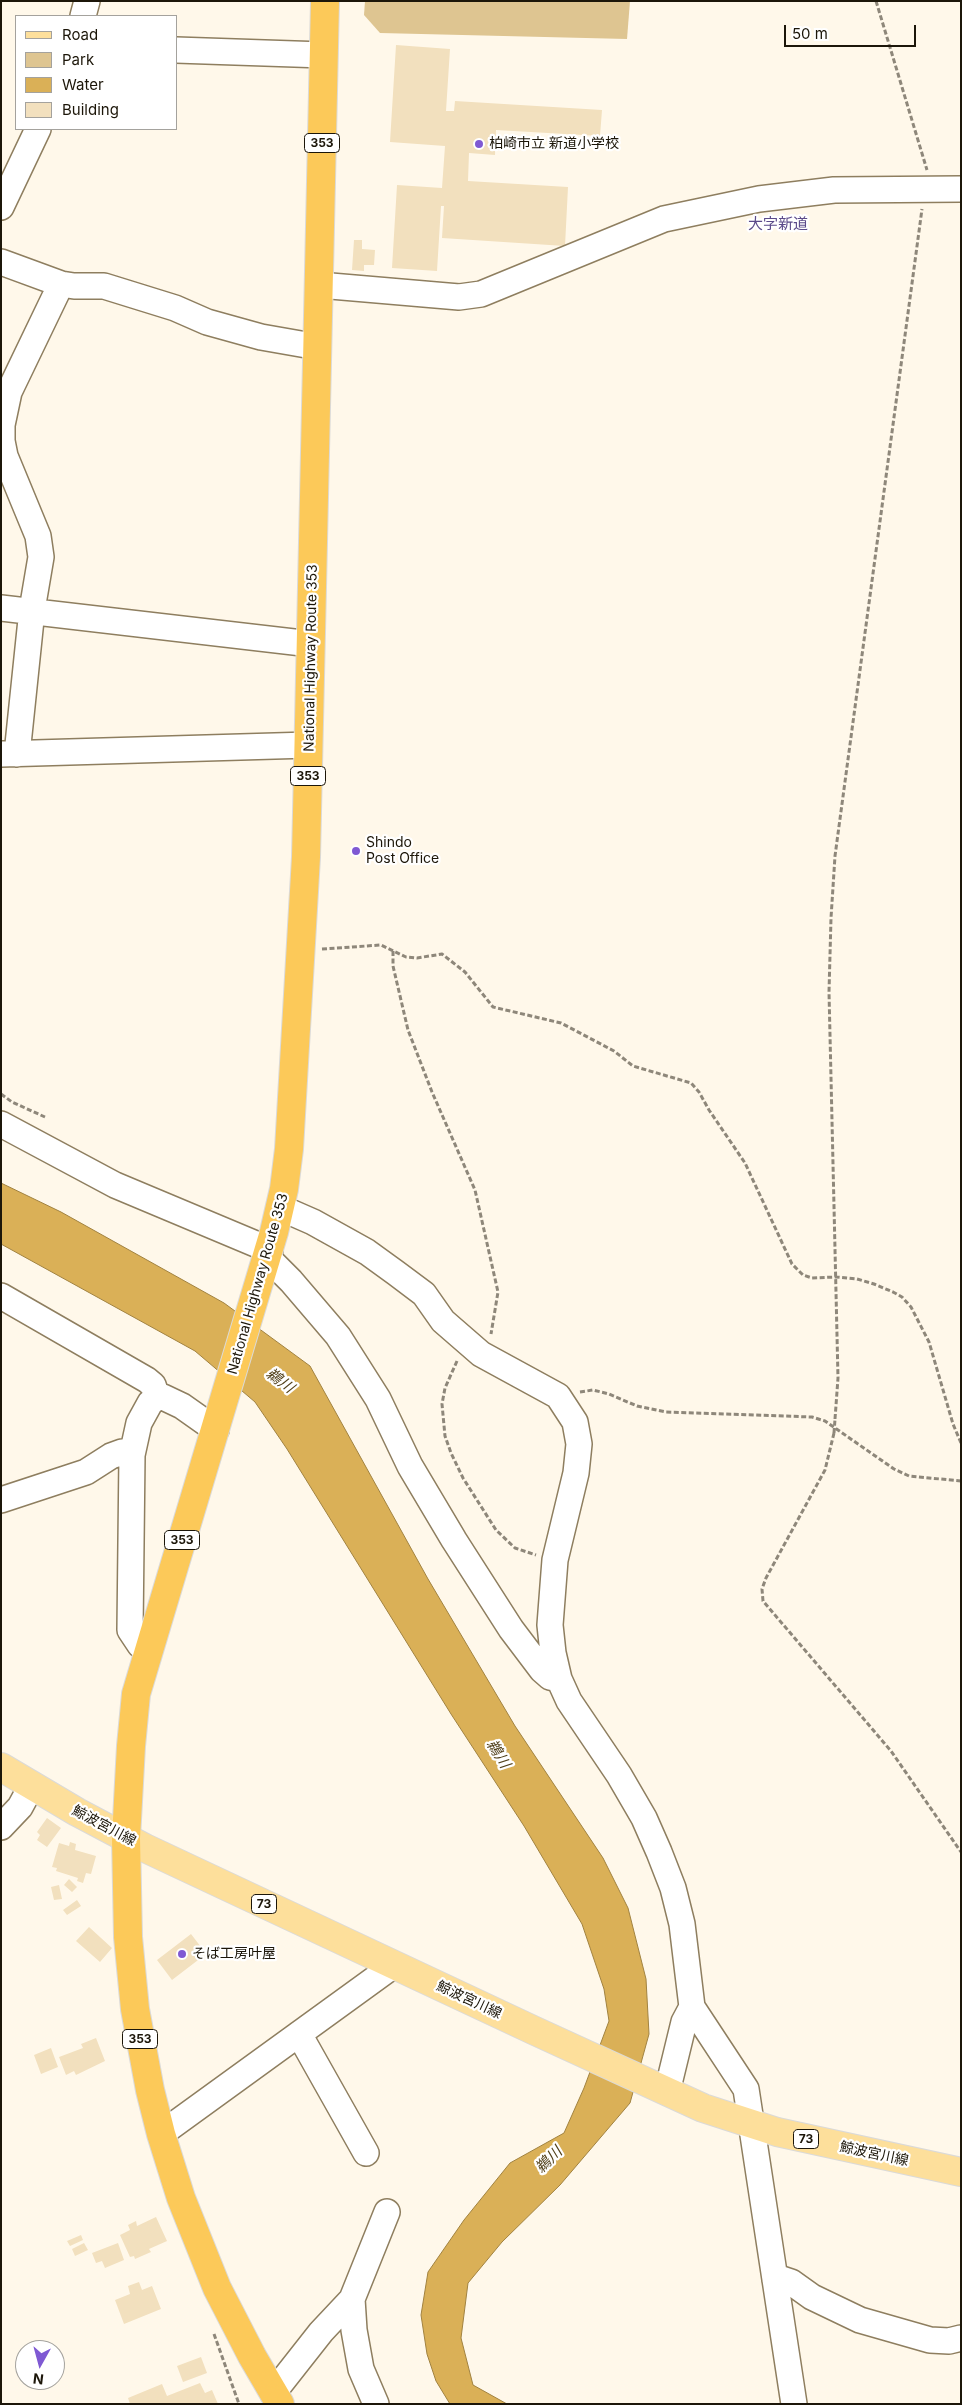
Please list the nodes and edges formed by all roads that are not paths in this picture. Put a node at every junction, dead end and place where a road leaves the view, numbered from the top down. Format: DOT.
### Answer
graph roads {
  1 [pos="87,1"];
  2 [pos="325,1"];
  3 [pos="83,15"];
  4 [pos="178,50"];
  5 [pos="324,55"];
  6 [pos="38,130"];
  7 [pos="961,189"];
  8 [pos="1,207"];
  9 [pos="1,262"];
  10 [pos="61,284"];
  11 [pos="318,285"];
  12 [pos="318,347"];
  13 [pos="1,608"];
  14 [pos="32,610"];
  15 [pos="311,644"];
  16 [pos="309,745"];
  17 [pos="9,754"];
  18 [pos="1,1124"];
  19 [pos="281,1208"];
  20 [pos="267,1257"];
  21 [pos="1,1296"];
  22 [pos="157,1397"];
  23 [pos="217,1424"];
  24 [pos="132,1455"];
  25 [pos="1,1500"];
  26 [pos="148,1650"];
  27 [pos="559,1679"];
  28 [pos="1,1767"];
  29 [pos="32,1785"];
  30 [pos="1,1828"];
  31 [pos="126,1838"];
  32 [pos="394,1965"];
  33 [pos="692,2007"];
  34 [pos="299,2034"];
  35 [pos="662,2089"];
  36 [pos="752,2125"];
  37 [pos="161,2134"];
  38 [pos="366,2153"];
  39 [pos="961,2172"];
  40 [pos="387,2212"];
  41 [pos="775,2280"];
  42 [pos="352,2299"];
  43 [pos="961,2338"];
  44 [pos="276,2398"];
  45 [pos="376,2404"];
  46 [pos="794,2404"];
  1 -- 3 [label="street"];
  2 -- 5 [label="highway, National Highway Route 353 / 353"];
  4 -- 5 [label="street"];
  5 -- 11 [label="highway, National Highway Route 353 / 353"];
  6 -- 8 [label="street"];
  7 -- 11 [label="street"];
  9 -- 10 [label="street"];
  10 -- 12 [label="street"];
  10 -- 14 [label="street"];
  11 -- 12 [label="highway, National Highway Route 353 / 353"];
  12 -- 15 [label="highway, National Highway Route 353 / 353"];
  13 -- 14 [label="street"];
  14 -- 15 [label="street"];
  14 -- 17 [label="street"];
  15 -- 16 [label="highway, National Highway Route 353 / 353"];
  16 -- 17 [label="street"];
  16 -- 19 [label="highway, National Highway Route 353 / 353"];
  18 -- 20 [label="street"];
  19 -- 20 [label="highway, National Highway Route 353 / 353"];
  19 -- 27 [label="street"];
  20 -- 23 [label="highway, National Highway Route 353 / 353"];
  20 -- 27 [label="street"];
  21 -- 22 [label="street"];
  22 -- 23 [label="street"];
  22 -- 24 [label="street"];
  23 -- 26 [label="highway, National Highway Route 353 / 353"];
  24 -- 25 [label="street"];
  24 -- 26 [label="street"];
  26 -- 31 [label="highway, National Highway Route 353 / 353"];
  27 -- 33 [label="street"];
  28 -- 29 [label="main road, 鯨波宮川線 / 73"];
  29 -- 30 [label="street"];
  29 -- 31 [label="main road, 鯨波宮川線 / 73"];
  31 -- 32 [label="main road, 鯨波宮川線 / 73"];
  31 -- 37 [label="highway, National Highway Route 353 / 353"];
  32 -- 34 [label="street"];
  32 -- 35 [label="main road, 鯨波宮川線 / 73"];
  33 -- 35 [label="street"];
  33 -- 36 [label="street"];
  34 -- 37 [label="street"];
  34 -- 38 [label="street"];
  35 -- 36 [label="main road, 鯨波宮川線 / 73"];
  36 -- 39 [label="main road, 鯨波宮川線 / 73"];
  36 -- 41 [label="street"];
  37 -- 44 [label="highway, National Highway Route 353 / 353"];
  40 -- 42 [label="street"];
  41 -- 43 [label="street"];
  41 -- 46 [label="street"];
  42 -- 44 [label="street"];
  42 -- 45 [label="street"];
}
